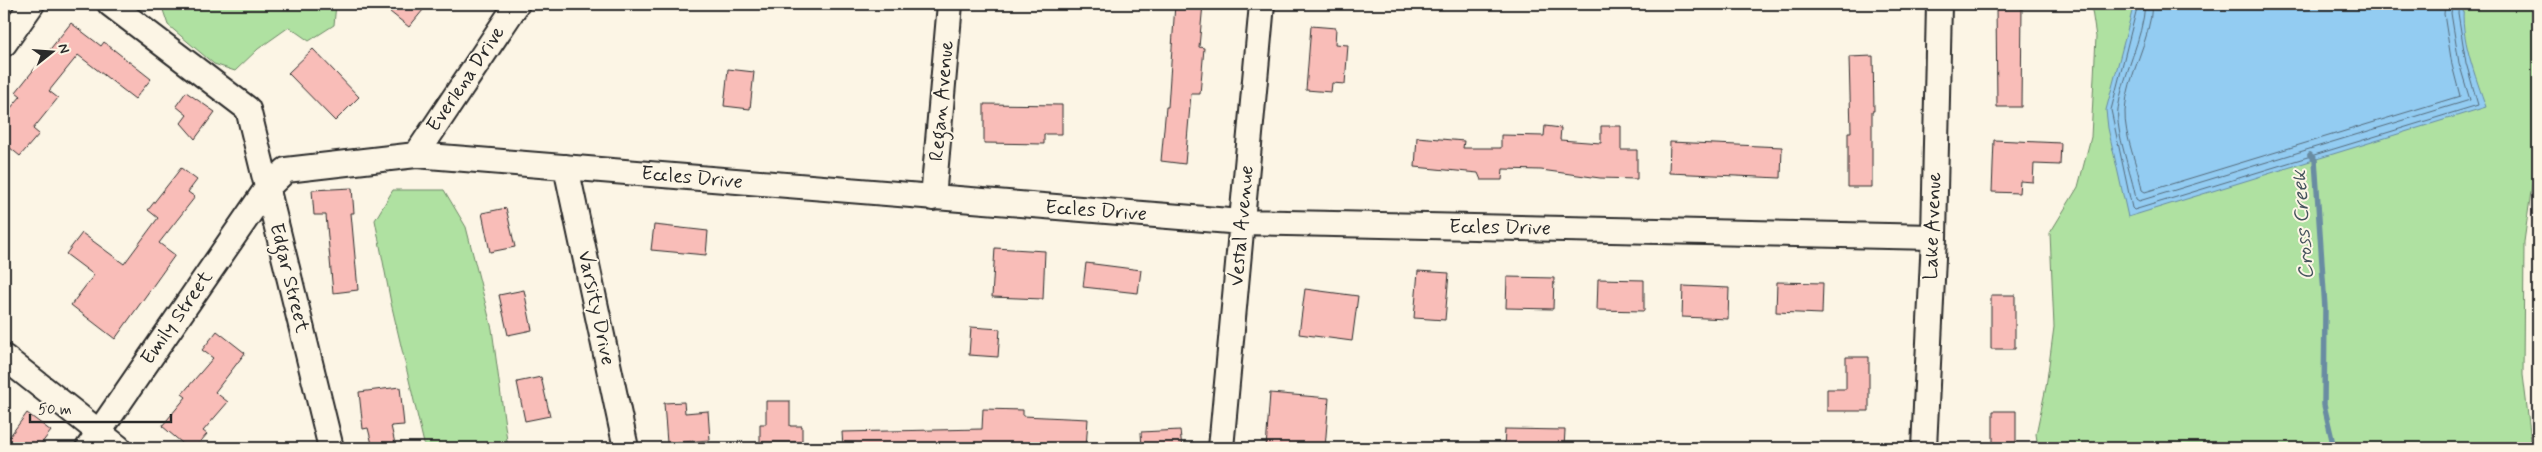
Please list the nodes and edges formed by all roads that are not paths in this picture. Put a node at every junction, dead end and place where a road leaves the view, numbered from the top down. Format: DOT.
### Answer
graph roads {
  1 [pos="32,4"];
  2 [pos="110,4"];
  3 [pos="517,4"];
  4 [pos="950,4"];
  5 [pos="1262,4"];
  6 [pos="1939,4"];
  7 [pos="4,44"];
  8 [pos="416,155"];
  9 [pos="566,167"];
  10 [pos="267,188"];
  11 [pos="934,198"];
  12 [pos="1242,222"];
  13 [pos="1934,237"];
  14 [pos="4,357"];
  15 [pos="93,440"];
  16 [pos="119,448"];
  17 [pos="331,448"];
  18 [pos="626,448"];
  19 [pos="1221,448"];
  20 [pos="1924,448"];
  1 -- 7 [label="street"];
  2 -- 10 [label="street, Edgar Street"];
  3 -- 8 [label="street, Everlena Drive"];
  4 -- 11 [label="street, Regan Avenue"];
  5 -- 12 [label="street, Vestal Avenue"];
  6 -- 13 [label="street, Lake Avenue"];
  8 -- 9 [label="street, Eccles Drive"];
  8 -- 10 [label="street, Eccles Drive"];
  9 -- 11 [label="street, Eccles Drive"];
  9 -- 18 [label="street, Varsity Drive"];
  10 -- 15 [label="street, Emily Street"];
  10 -- 17 [label="street, Edgar Street"];
  11 -- 12 [label="street, Eccles Drive"];
  12 -- 13 [label="street, Eccles Drive"];
  12 -- 19 [label="street, Vestal Avenue"];
  13 -- 20 [label="street, Lake Avenue"];
  14 -- 15 [label="street"];
  15 -- 16 [label="street"];
}
